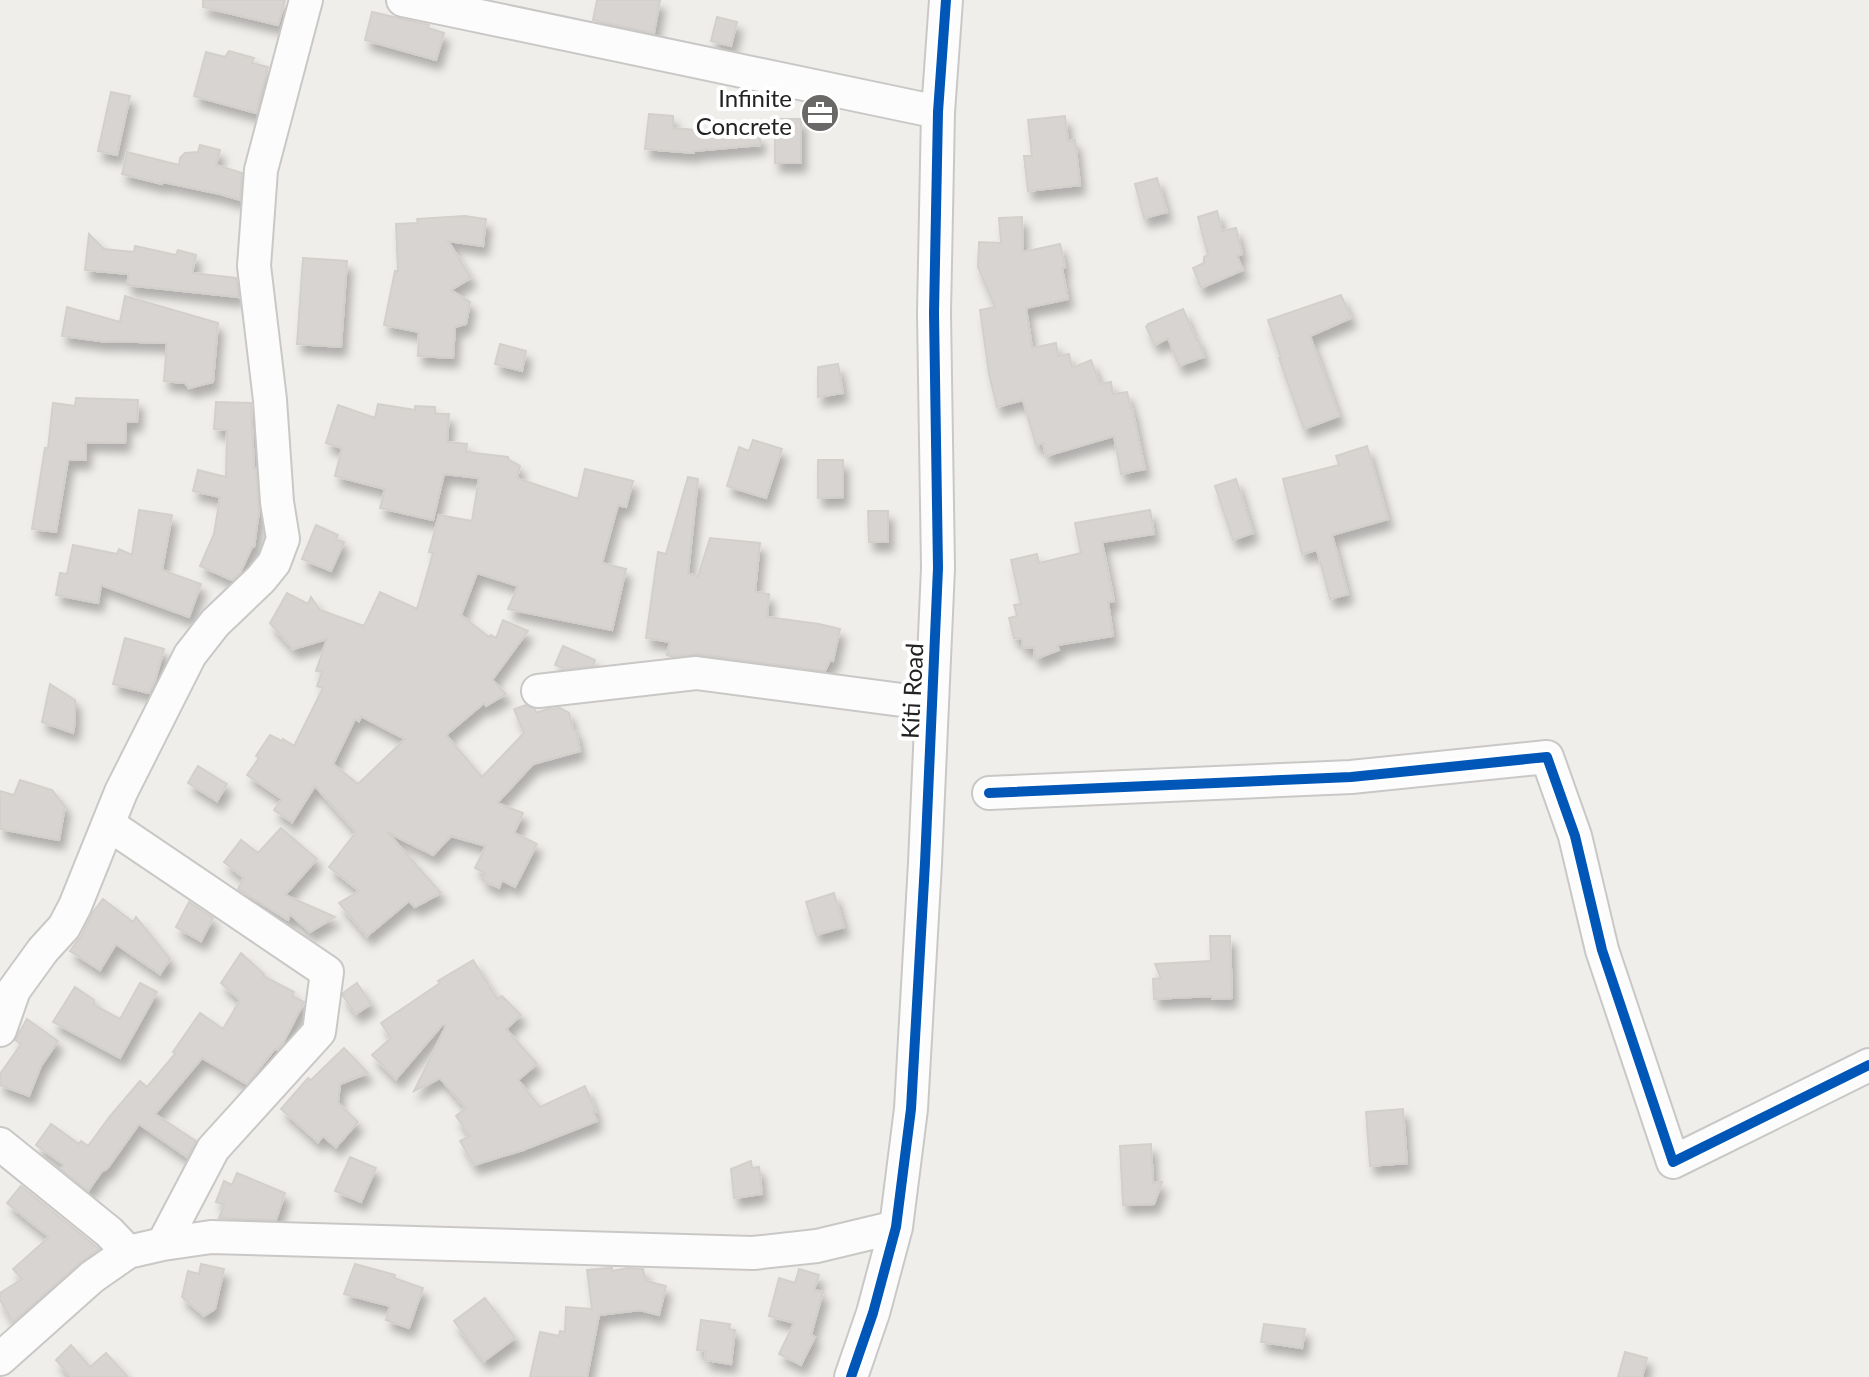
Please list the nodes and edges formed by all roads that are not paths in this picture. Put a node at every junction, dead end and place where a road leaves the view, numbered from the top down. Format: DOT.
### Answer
graph roads {
  1 [pos="306,0"];
  2 [pos="403,0"];
  3 [pos="946,0"];
  4 [pos="938,112"];
  5 [pos="538,691"];
  6 [pos="932,704"];
  7 [pos="989,793"];
  8 [pos="108,824"];
  9 [pos="0,1030"];
  10 [pos="1869,1065"];
  11 [pos="0,1144"];
  12 [pos="896,1227"];
  13 [pos="163,1244"];
  14 [pos="128,1252"];
  15 [pos="0,1359"];
  16 [pos="851,1377"];
  1 -- 8 [label="street"];
  2 -- 4 [label="street"];
  3 -- 4 [label="street, Kiti Road"];
  4 -- 6 [label="street, Kiti Road"];
  5 -- 6 [label="street"];
  6 -- 12 [label="street, Kiti Road"];
  7 -- 10 [label="street"];
  8 -- 9 [label="street"];
  8 -- 13 [label="street"];
  11 -- 14 [label="street"];
  12 -- 13 [label="street"];
  12 -- 16 [label="street, Kiti Road"];
  13 -- 14 [label="street"];
  14 -- 15 [label="street"];
}
